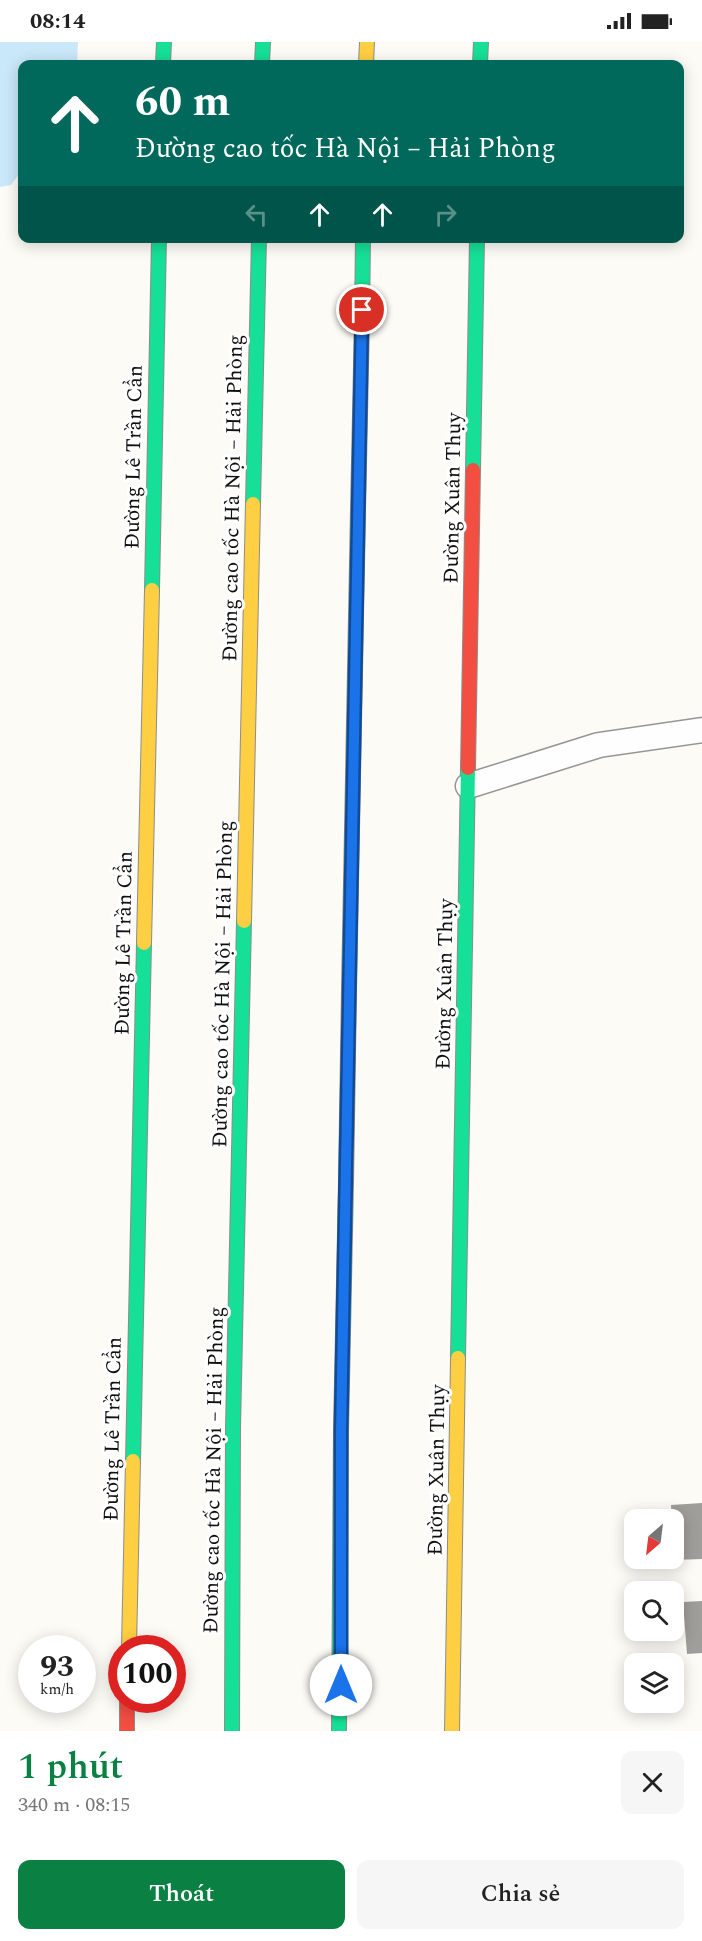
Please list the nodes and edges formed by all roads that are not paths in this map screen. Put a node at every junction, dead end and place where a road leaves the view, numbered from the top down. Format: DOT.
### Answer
graph roads {
  1 [pos="164,42"];
  2 [pos="263,42"];
  3 [pos="367,42"];
  4 [pos="481,42"];
  5 [pos="163,60"];
  6 [pos="262,60"];
  7 [pos="366,60"];
  8 [pos="480,60"];
  9 [pos="159,243"];
  10 [pos="259,243"];
  11 [pos="363,243"];
  12 [pos="477,243"];
  13 [pos="702,730"];
  14 [pos="468,786"];
  15 [pos="129,1635"];
  16 [pos="127,1713"];
  17 [pos="127,1731"];
  18 [pos="232,1731"];
  19 [pos="340,1731"];
  20 [pos="452,1731"];
  1 -- 5 [label="main road"];
  2 -- 6 [label="main road"];
  3 -- 7 [label="main road"];
  4 -- 8 [label="main road"];
  9 -- 15 [label="main road, Đường Lê Trần Cẩn"];
  10 -- 18 [label="main road, Đường cao tốc Hà Nội – Hải Phòng"];
  11 -- 19 [label="main road"];
  12 -- 14 [label="main road, Đường Xuân Thụy"];
  13 -- 14 [label="street"];
  14 -- 20 [label="main road, Đường Xuân Thụy"];
  16 -- 17 [label="main road"];
}
